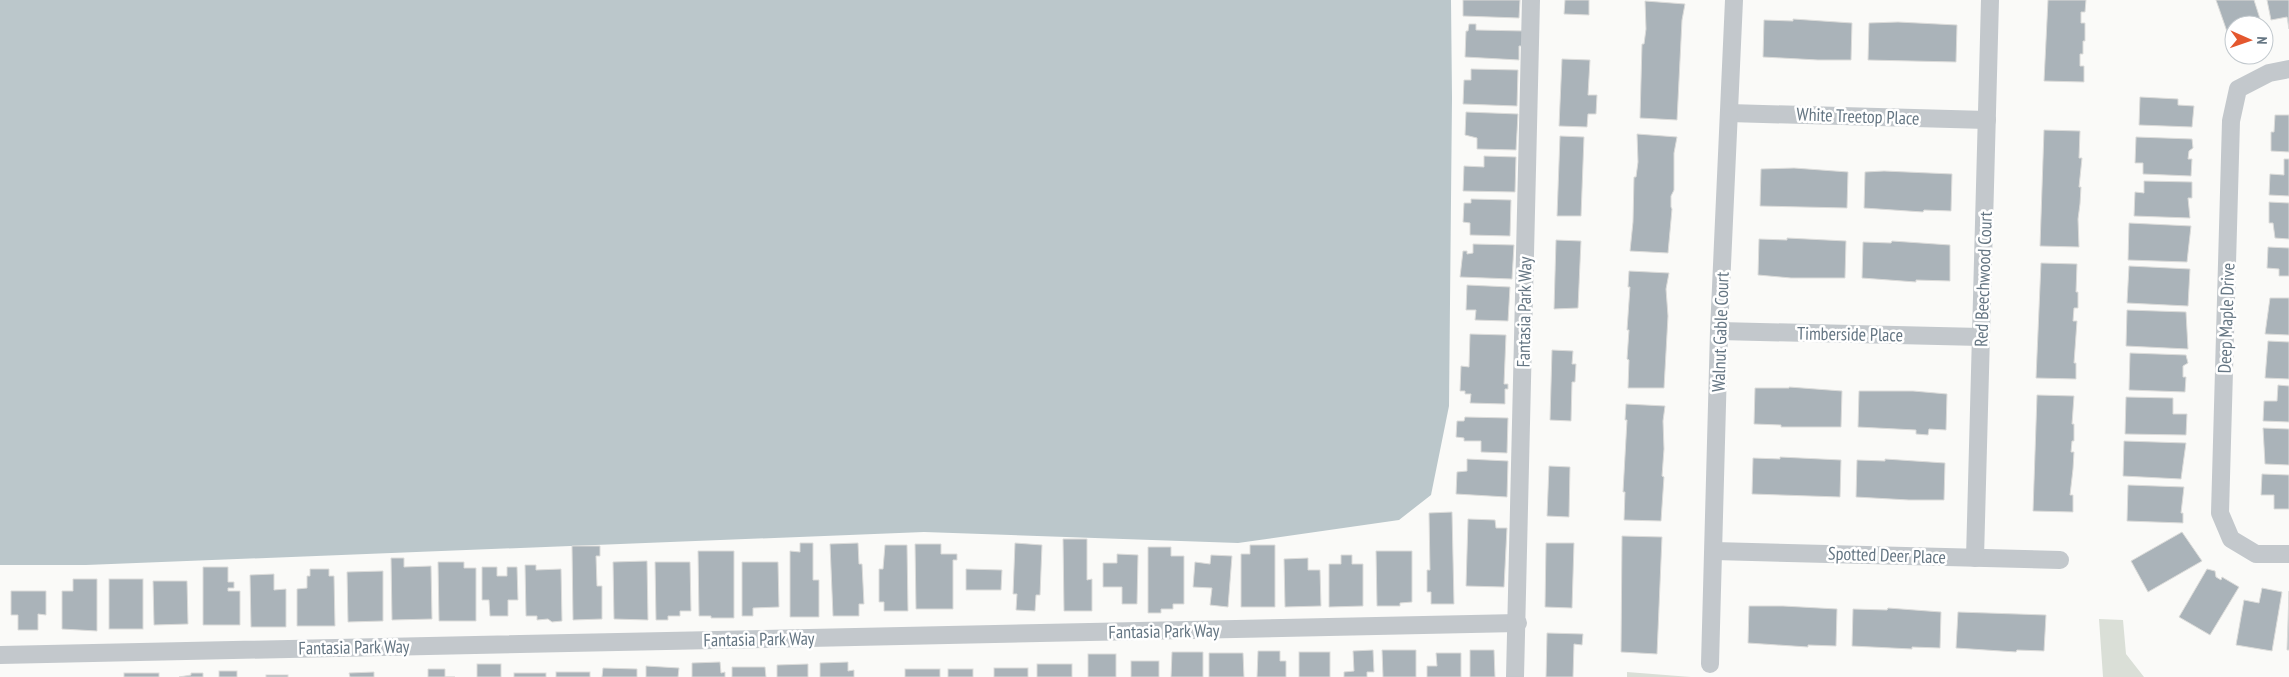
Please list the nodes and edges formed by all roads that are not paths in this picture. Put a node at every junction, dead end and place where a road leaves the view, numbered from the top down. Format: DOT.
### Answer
graph roads {
  1 [pos="1531,0"];
  2 [pos="1734,0"];
  3 [pos="1990,0"];
  4 [pos="2289,70"];
  5 [pos="1729,113"];
  6 [pos="1987,120"];
  7 [pos="1719,331"];
  8 [pos="1981,337"];
  9 [pos="1714,551"];
  10 [pos="2289,554"];
  11 [pos="1975,558"];
  12 [pos="2060,560"];
  13 [pos="1518,623"];
  14 [pos="0,655"];
  15 [pos="1710,664"];
  16 [pos="1515,677"];
  1 -- 13 [label="street, Fantasia Park Way"];
  2 -- 5 [label="street, Walnut Gable Court"];
  3 -- 6 [label="street, Red Beechwood Court"];
  4 -- 10 [label="street, Deep Maple Drive"];
  5 -- 6 [label="street, White Treetop Place"];
  5 -- 7 [label="street, Walnut Gable Court"];
  6 -- 8 [label="street, Red Beechwood Court"];
  7 -- 8 [label="street, Timberside Place"];
  7 -- 9 [label="street, Walnut Gable Court"];
  8 -- 11 [label="street, Red Beechwood Court"];
  9 -- 11 [label="street, Spotted Deer Place"];
  9 -- 15 [label="street, Walnut Gable Court"];
  11 -- 12 [label="street, Spotted Deer Place"];
  13 -- 14 [label="street, Fantasia Park Way"];
  13 -- 16 [label="street, Fantasia Park Way"];
}
